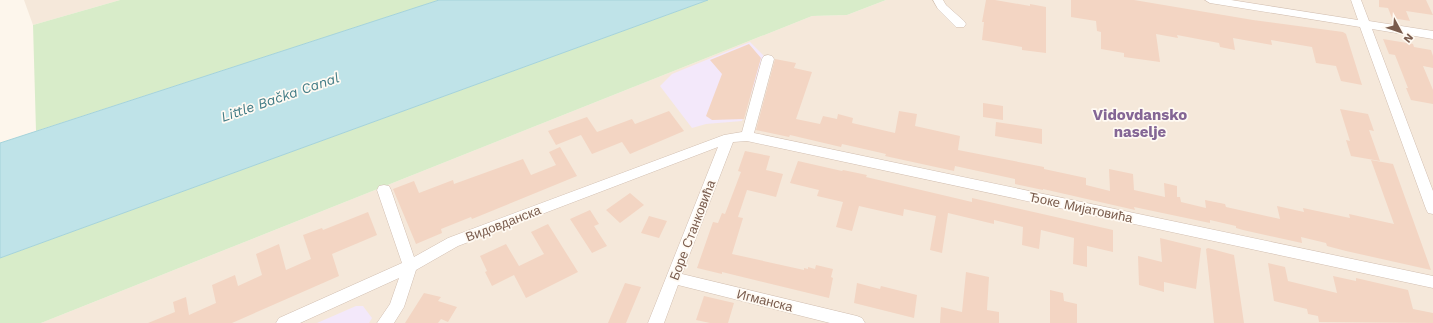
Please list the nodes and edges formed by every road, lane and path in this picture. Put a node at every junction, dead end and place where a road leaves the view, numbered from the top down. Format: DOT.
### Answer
graph roads {
  1 [pos="938,0"];
  2 [pos="1210,0"];
  3 [pos="1356,0"];
  4 [pos="1364,23"];
  5 [pos="960,24"];
  6 [pos="1433,35"];
  7 [pos="768,59"];
  8 [pos="747,136"];
  9 [pos="728,138"];
  10 [pos="384,190"];
  11 [pos="1433,209"];
  12 [pos="410,266"];
  13 [pos="674,278"];
  14 [pos="1433,282"];
  15 [pos="284,323"];
  16 [pos="385,323"];
  17 [pos="656,323"];
  18 [pos="857,323"];
  1 -- 5 [label="street"];
  2 -- 4 [label="street"];
  3 -- 4 [label="street"];
  4 -- 6 [label="street"];
  4 -- 11 [label="street"];
  7 -- 8 [label="street"];
  8 -- 9 [label="street, Ђоке Мијатовића"];
  8 -- 14 [label="street, Ђоке Мијатовића"];
  9 -- 12 [label="street, Видовданска"];
  9 -- 13 [label="street, Боре Станковића"];
  10 -- 12 [label="street"];
  12 -- 15 [label="street, Видовданска"];
  12 -- 16 [label="street"];
  13 -- 17 [label="street, Боре Станковића"];
  13 -- 18 [label="street, Игманска"];
}
